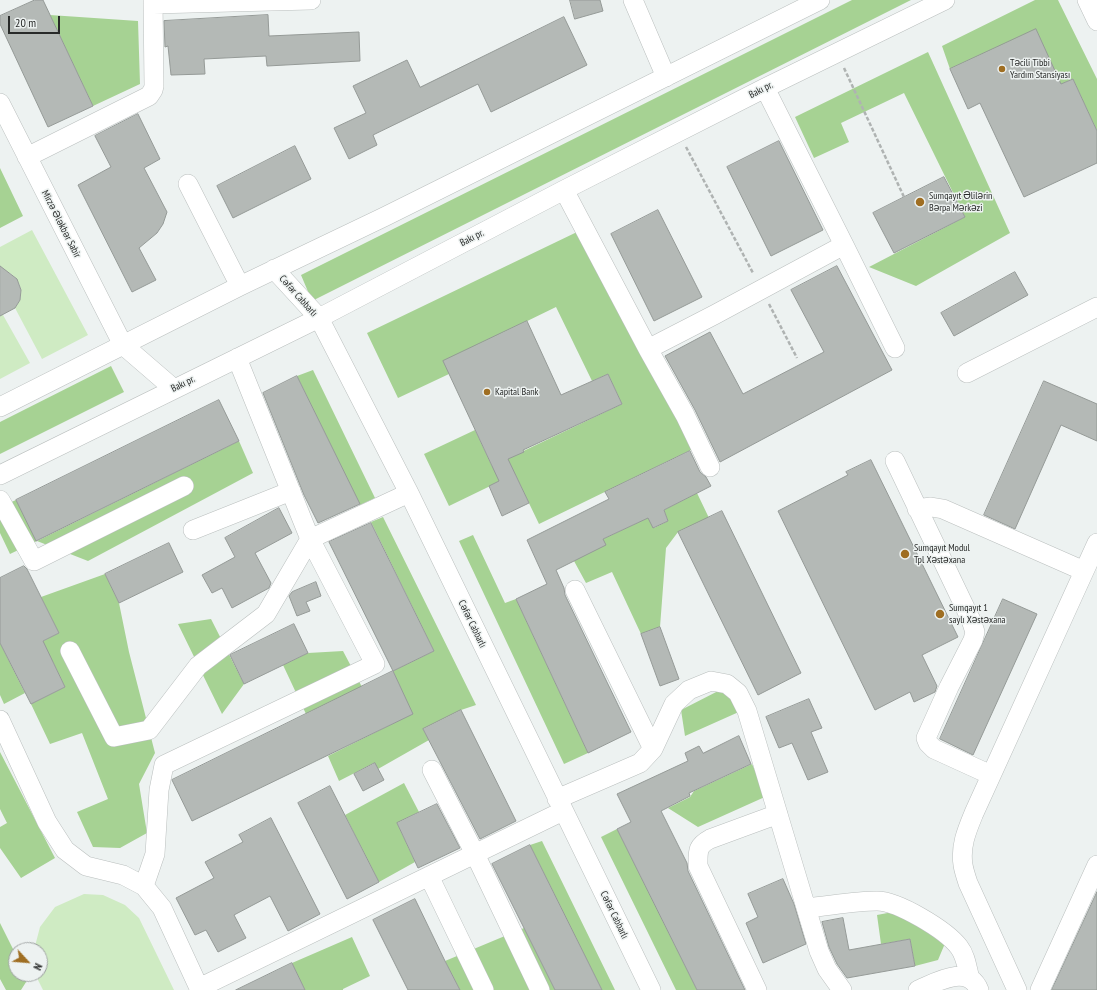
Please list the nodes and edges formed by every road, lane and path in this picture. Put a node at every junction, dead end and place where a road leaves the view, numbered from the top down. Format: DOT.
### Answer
graph roads {
  1 [pos="312,0"];
  2 [pos="632,0"];
  3 [pos="820,0"];
  4 [pos="945,0"];
  5 [pos="1087,0"];
  6 [pos="153,2"];
  7 [pos="1097,21"];
  8 [pos="837,53"];
  9 [pos="666,77"];
  10 [pos="765,88"];
  11 [pos="0,103"];
  12 [pos="678,132"];
  13 [pos="27,157"];
  14 [pos="188,184"];
  15 [pos="564,190"];
  16 [pos="904,198"];
  17 [pos="844,245"];
  18 [pos="274,269"];
  19 [pos="752,273"];
  20 [pos="240,286"];
  21 [pos="767,302"];
  22 [pos="1097,307"];
  23 [pos="319,318"];
  24 [pos="123,344"];
  25 [pos="895,348"];
  26 [pos="648,349"];
  27 [pos="237,358"];
  28 [pos="797,358"];
  29 [pos="967,373"];
  30 [pos="174,389"];
  31 [pos="0,407"];
  32 [pos="895,461"];
  33 [pos="710,467"];
  34 [pos="0,475"];
  35 [pos="184,486"];
  36 [pos="291,491"];
  37 [pos="409,493"];
  38 [pos="0,500"];
  39 [pos="917,509"];
  40 [pos="193,530"];
  41 [pos="310,539"];
  42 [pos="1097,543"];
  43 [pos="1084,571"];
  44 [pos="575,590"];
  45 [pos="70,651"];
  46 [pos="0,720"];
  47 [pos="653,749"];
  48 [pos="432,770"];
  49 [pos="991,775"];
  50 [pos="560,805"];
  51 [pos="778,814"];
  52 [pos="475,854"];
  53 [pos="1097,865"];
  54 [pos="429,876"];
  55 [pos="144,886"];
  56 [pos="806,908"];
  57 [pos="974,984"];
  58 [pos="200,989"];
  59 [pos="484,990"];
  60 [pos="540,990"];
  61 [pos="651,990"];
  62 [pos="757,990"];
  63 [pos="842,990"];
  64 [pos="918,990"];
  65 [pos="1017,990"];
  66 [pos="1040,990"];
  1 -- 6 [label="street"];
  2 -- 9 [label="street"];
  3 -- 9 [label="street"];
  4 -- 8 [label="street, Bakı pr."];
  5 -- 7 [label="street"];
  6 -- 13 [label="street"];
  8 -- 10 [label="street, Bakı pr."];
  8 -- 16 [label="path"];
  9 -- 18 [label="street"];
  10 -- 12 [label="street, Bakı pr."];
  10 -- 17 [label="street"];
  11 -- 13 [label="street, Mirzə Ələkbər Sabir"];
  12 -- 15 [label="street, Bakı pr."];
  12 -- 19 [label="path"];
  13 -- 24 [label="street, Mirzə Ələkbər Sabir"];
  14 -- 20 [label="street"];
  15 -- 23 [label="street, Bakı pr."];
  15 -- 26 [label="street"];
  17 -- 25 [label="street"];
  17 -- 26 [label="street"];
  18 -- 20 [label="street"];
  18 -- 23 [label="street, Cəfər Cabbarlı"];
  20 -- 24 [label="street"];
  21 -- 28 [label="path"];
  22 -- 29 [label="street"];
  23 -- 27 [label="street, Bakı pr."];
  23 -- 37 [label="street, Cəfər Cabbarlı"];
  24 -- 30 [label="street"];
  24 -- 31 [label="street"];
  26 -- 33 [label="street"];
  27 -- 30 [label="street, Bakı pr."];
  27 -- 36 [label="street"];
  30 -- 34 [label="street, Bakı pr."];
  32 -- 39 [label="street"];
  35 -- 38 [label="street"];
  36 -- 40 [label="street"];
  36 -- 41 [label="street"];
  37 -- 41 [label="street"];
  37 -- 50 [label="street, Cəfər Cabbarlı"];
  39 -- 43 [label="street"];
  39 -- 49 [label="street"];
  41 -- 45 [label="street"];
  41 -- 55 [label="street"];
  42 -- 43 [label="street"];
  43 -- 49 [label="street"];
  44 -- 47 [label="street"];
  46 -- 55 [label="street"];
  47 -- 50 [label="street"];
  47 -- 51 [label="street"];
  48 -- 52 [label="street"];
  49 -- 65 [label="street"];
  50 -- 52 [label="street"];
  50 -- 61 [label="street, Cəfər Cabbarlı"];
  51 -- 56 [label="street"];
  51 -- 62 [label="street"];
  52 -- 54 [label="street"];
  52 -- 60 [label="street"];
  53 -- 66 [label="street"];
  54 -- 58 [label="street"];
  54 -- 59 [label="street"];
  55 -- 58 [label="street"];
  56 -- 57 [label="street"];
  56 -- 63 [label="street"];
  57 -- 64 [label="street"];
}
